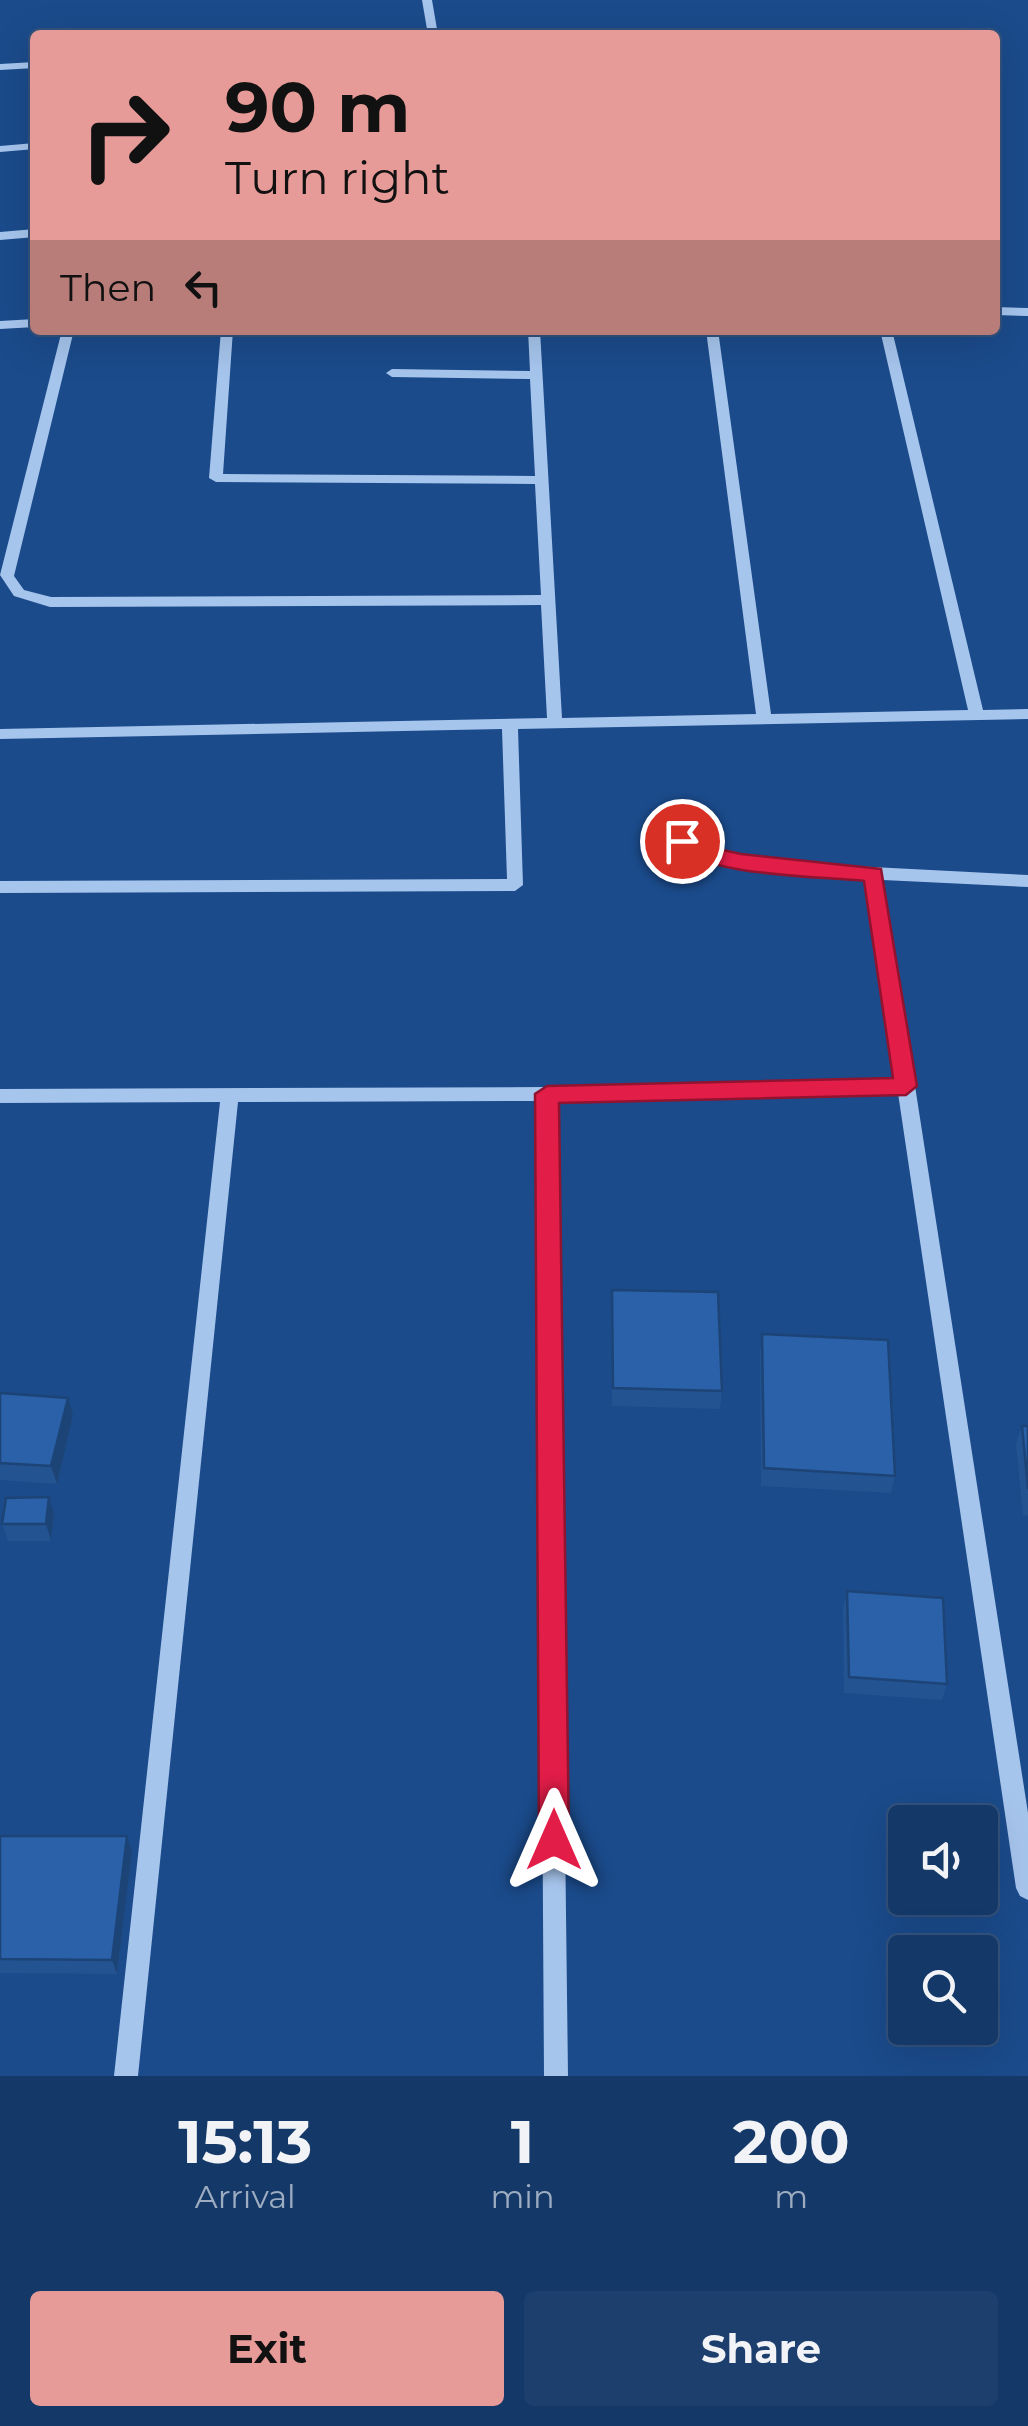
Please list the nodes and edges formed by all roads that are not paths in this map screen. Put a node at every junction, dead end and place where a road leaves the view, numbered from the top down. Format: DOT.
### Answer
graph roads {
  1 [pos="427,0"];
  2 [pos="432,30"];
  3 [pos="30,65"];
  4 [pos="0,67"];
  5 [pos="30,146"];
  6 [pos="0,148"];
  7 [pos="30,234"];
  8 [pos="0,236"];
  9 [pos="1000,311"];
  10 [pos="1028,312"];
  11 [pos="30,323"];
  12 [pos="0,325"];
  13 [pos="67,335"];
  14 [pos="227,335"];
  15 [pos="534,335"];
  16 [pos="713,335"];
  17 [pos="887,335"];
  18 [pos="392,373"];
  19 [pos="536,375"];
  20 [pos="541,480"];
  21 [pos="547,600"];
  22 [pos="1028,714"];
  23 [pos="978,715"];
  24 [pos="764,720"];
  25 [pos="556,721"];
  26 [pos="510,727"];
  27 [pos="0,734"];
  28 [pos="682,841"];
  29 [pos="874,874"];
  30 [pos="1028,881"];
  31 [pos="0,887"];
  32 [pos="906,1086"];
  33 [pos="547,1094"];
  34 [pos="0,1096"];
  35 [pos="230,1097"];
  36 [pos="1028,1888"];
  37 [pos="126,2076"];
  38 [pos="556,2076"];
  1 -- 2 [label="street"];
  3 -- 4 [label="street"];
  5 -- 6 [label="street"];
  7 -- 8 [label="street"];
  9 -- 10 [label="street"];
  11 -- 12 [label="street"];
  13 -- 21 [label="street"];
  14 -- 20 [label="street"];
  15 -- 19 [label="street"];
  16 -- 24 [label="street"];
  17 -- 23 [label="street"];
  18 -- 19 [label="street"];
  19 -- 20 [label="street"];
  20 -- 21 [label="street"];
  21 -- 25 [label="street"];
  22 -- 23 [label="street"];
  23 -- 24 [label="street"];
  24 -- 25 [label="street"];
  25 -- 26 [label="street"];
  26 -- 27 [label="street"];
  26 -- 31 [label="street"];
  28 -- 29 [label="street"];
  29 -- 30 [label="street"];
  29 -- 32 [label="street"];
  32 -- 33 [label="street"];
  32 -- 36 [label="street"];
  33 -- 35 [label="street"];
  33 -- 38 [label="street"];
  34 -- 35 [label="street"];
  35 -- 37 [label="street"];
}
